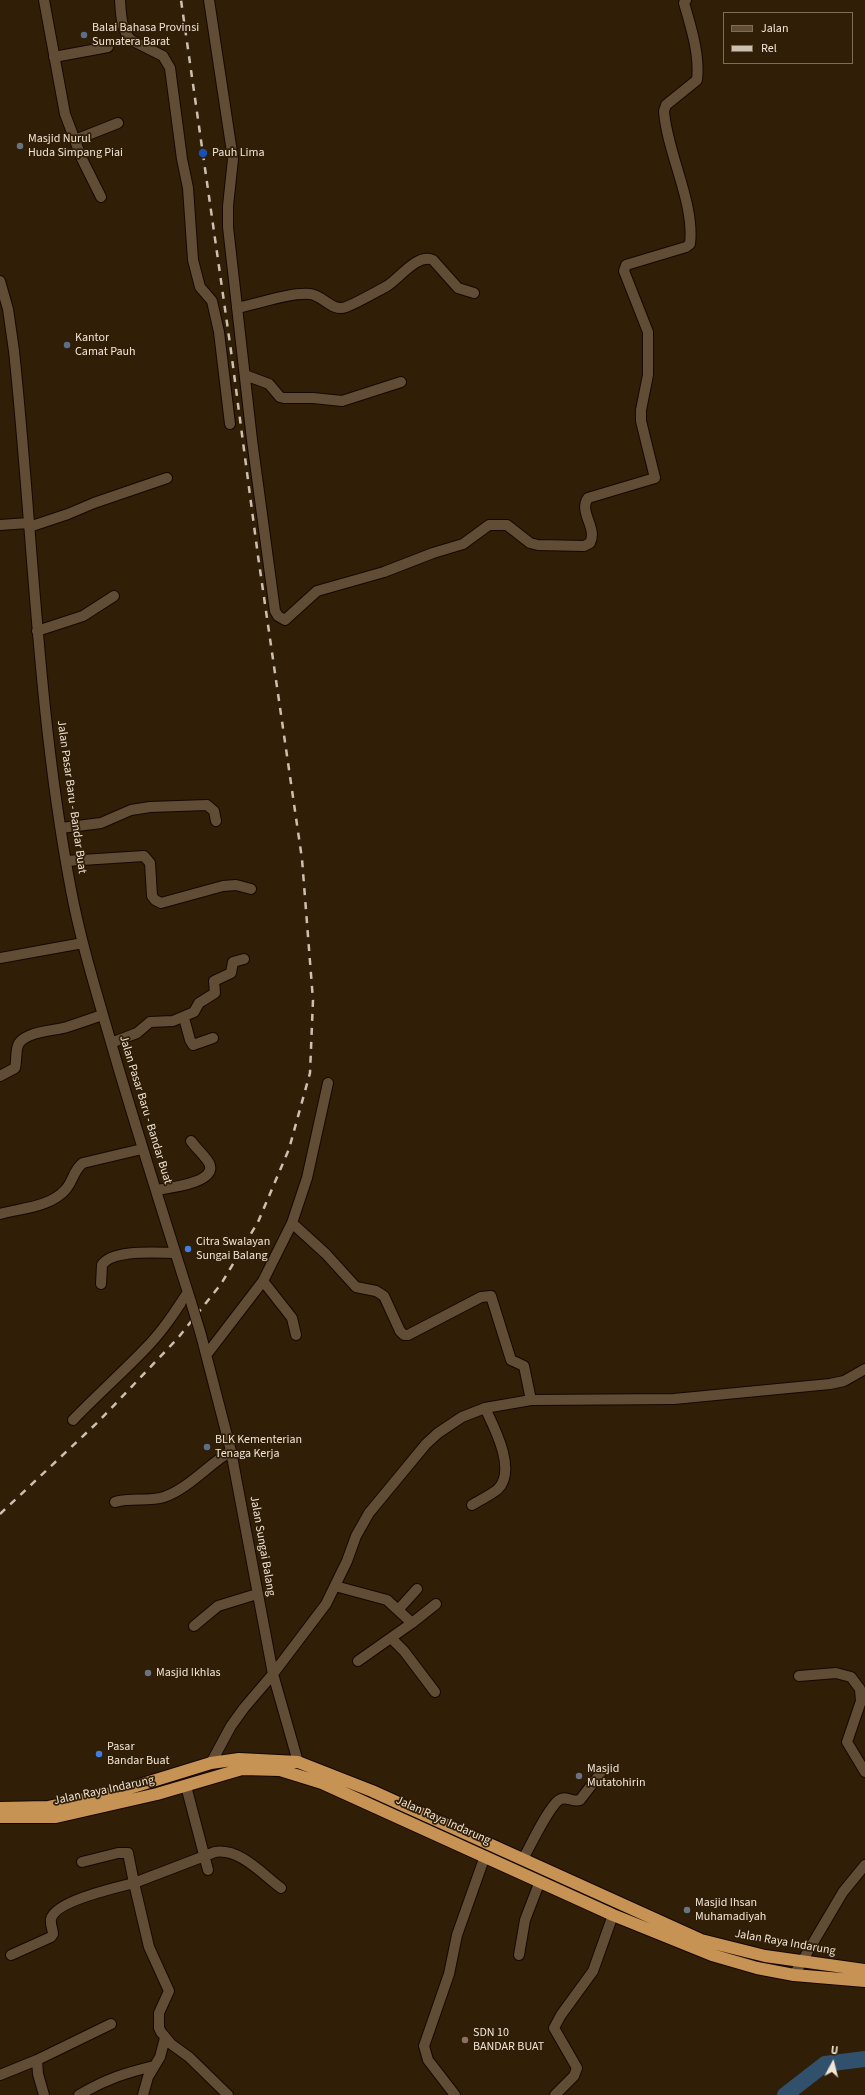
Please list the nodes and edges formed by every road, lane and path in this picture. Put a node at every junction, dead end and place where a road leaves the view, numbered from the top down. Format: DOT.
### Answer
graph roads {
  1 [pos="44,0"];
  2 [pos="120,0"];
  3 [pos="209,0"];
  4 [pos="686,0"];
  5 [pos="108,47"];
  6 [pos="54,57"];
  7 [pos="118,123"];
  8 [pos="75,140"];
  9 [pos="101,197"];
  10 [pos="0,281"];
  11 [pos="474,293"];
  12 [pos="237,308"];
  13 [pos="245,375"];
  14 [pos="401,382"];
  15 [pos="230,424"];
  16 [pos="167,478"];
  17 [pos="0,525"];
  18 [pos="29,525"];
  19 [pos="114,596"];
  20 [pos="37,631"];
  21 [pos="216,821"];
  22 [pos="62,828"];
  23 [pos="66,861"];
  24 [pos="251,889"];
  25 [pos="83,943"];
  26 [pos="0,958"];
  27 [pos="244,959"];
  28 [pos="102,1015"];
  29 [pos="184,1018"];
  30 [pos="213,1038"];
  31 [pos="111,1043"];
  32 [pos="0,1076"];
  33 [pos="328,1083"];
  34 [pos="191,1141"];
  35 [pos="142,1149"];
  36 [pos="156,1190"];
  37 [pos="0,1214"];
  38 [pos="292,1223"];
  39 [pos="175,1253"];
  40 [pos="263,1281"];
  41 [pos="101,1284"];
  42 [pos="188,1292"];
  43 [pos="201,1335"];
  44 [pos="296,1335"];
  45 [pos="207,1354"];
  46 [pos="865,1369"];
  47 [pos="531,1400"];
  48 [pos="485,1408"];
  49 [pos="72,1420"];
  50 [pos="231,1451"];
  51 [pos="115,1502"];
  52 [pos="472,1505"];
  53 [pos="334,1586"];
  54 [pos="417,1589"];
  55 [pos="257,1594"];
  56 [pos="436,1604"];
  57 [pos="398,1610"];
  58 [pos="412,1623"];
  59 [pos="194,1626"];
  60 [pos="391,1638"];
  61 [pos="358,1661"];
  62 [pos="273,1674"];
  63 [pos="799,1676"];
  64 [pos="435,1692"];
  65 [pos="298,1762"];
  66 [pos="211,1763"];
  67 [pos="865,1772"];
  68 [pos="600,1774"];
  69 [pos="186,1786"];
  70 [pos="0,1808"];
  71 [pos="0,1817"];
  72 [pos="204,1856"];
  73 [pos="485,1856"];
  74 [pos="523,1859"];
  75 [pos="82,1862"];
  76 [pos="865,1865"];
  77 [pos="208,1870"];
  78 [pos="540,1882"];
  79 [pos="134,1883"];
  80 [pos="281,1888"];
  81 [pos="613,1915"];
  82 [pos="11,1955"];
  83 [pos="519,1955"];
  84 [pos="802,1962"];
  85 [pos="865,1970"];
  86 [pos="794,1975"];
  87 [pos="865,1981"];
  88 [pos="111,2024"];
  89 [pos="165,2038"];
  90 [pos="37,2060"];
  91 [pos="154,2066"];
  92 [pos="0,2075"];
  93 [pos="44,2095"];
  94 [pos="80,2095"];
  95 [pos="143,2095"];
  96 [pos="228,2095"];
  97 [pos="455,2095"];
  98 [pos="555,2095"];
  1 -- 6 [label="street"];
  2 -- 15 [label="street"];
  3 -- 12 [label="street"];
  4 -- 13 [label="street"];
  5 -- 6 [label="street"];
  6 -- 8 [label="street"];
  7 -- 8 [label="street"];
  8 -- 9 [label="street"];
  10 -- 18 [label="street, Jalan Pasar Baru - Bandar Buat"];
  11 -- 12 [label="street"];
  12 -- 13 [label="street"];
  13 -- 14 [label="street"];
  16 -- 18 [label="street"];
  17 -- 18 [label="street"];
  18 -- 20 [label="street, Jalan Pasar Baru - Bandar Buat"];
  19 -- 20 [label="street"];
  20 -- 22 [label="street, Jalan Pasar Baru - Bandar Buat"];
  21 -- 22 [label="street"];
  22 -- 23 [label="street, Jalan Pasar Baru - Bandar Buat"];
  23 -- 24 [label="street"];
  23 -- 25 [label="street, Jalan Pasar Baru - Bandar Buat"];
  25 -- 26 [label="street"];
  25 -- 28 [label="street, Jalan Pasar Baru - Bandar Buat"];
  27 -- 29 [label="street"];
  28 -- 31 [label="street, Jalan Pasar Baru - Bandar Buat"];
  28 -- 32 [label="street"];
  29 -- 30 [label="street"];
  29 -- 31 [label="street"];
  31 -- 35 [label="street, Jalan Pasar Baru - Bandar Buat"];
  33 -- 38 [label="street"];
  34 -- 36 [label="street"];
  35 -- 36 [label="street, Jalan Pasar Baru - Bandar Buat"];
  35 -- 37 [label="street"];
  36 -- 39 [label="street, Jalan Pasar Baru - Bandar Buat"];
  38 -- 40 [label="street"];
  38 -- 47 [label="street"];
  39 -- 41 [label="street"];
  39 -- 42 [label="street, Jalan Pasar Baru - Bandar Buat"];
  40 -- 44 [label="street"];
  40 -- 45 [label="street"];
  42 -- 43 [label="street, Jalan Pasar Baru - Bandar Buat, bridge"];
  42 -- 49 [label="street"];
  43 -- 45 [label="street, Jalan Sungai Balang"];
  45 -- 50 [label="street, Jalan Sungai Balang"];
  46 -- 47 [label="street"];
  47 -- 48 [label="street"];
  48 -- 52 [label="street"];
  48 -- 53 [label="street"];
  50 -- 51 [label="street"];
  50 -- 55 [label="street, Jalan Sungai Balang"];
  53 -- 57 [label="street"];
  53 -- 62 [label="street"];
  54 -- 57 [label="street"];
  55 -- 59 [label="street"];
  55 -- 62 [label="street, Jalan Sungai Balang"];
  56 -- 58 [label="street"];
  57 -- 58 [label="street"];
  58 -- 60 [label="street"];
  60 -- 61 [label="street"];
  60 -- 64 [label="street"];
  62 -- 65 [label="street, Jalan Sungai Balang"];
  62 -- 66 [label="street"];
  63 -- 67 [label="street"];
  65 -- 66 [label="highway, Jalan Raya Indarung"];
  65 -- 74 [label="highway, Jalan Raya Indarung"];
  66 -- 70 [label="highway, Jalan Raya Indarung"];
  68 -- 74 [label="street"];
  69 -- 71 [label="highway, Jalan Raya Indarung"];
  69 -- 72 [label="street"];
  69 -- 73 [label="highway, Jalan Raya Indarung"];
  72 -- 77 [label="street"];
  72 -- 79 [label="street"];
  72 -- 80 [label="street"];
  73 -- 78 [label="highway, Jalan Raya Indarung"];
  73 -- 97 [label="street"];
  74 -- 84 [label="highway, Jalan Raya Indarung"];
  75 -- 79 [label="street"];
  76 -- 84 [label="street"];
  78 -- 81 [label="highway, Jalan Raya Indarung"];
  78 -- 83 [label="street"];
  79 -- 82 [label="street"];
  79 -- 89 [label="street"];
  81 -- 86 [label="highway, Jalan Raya Indarung"];
  81 -- 98 [label="street"];
  84 -- 85 [label="highway, Jalan Raya Indarung"];
  84 -- 86 [label="street"];
  86 -- 87 [label="highway, Jalan Raya Indarung"];
  88 -- 90 [label="street"];
  89 -- 91 [label="street"];
  89 -- 96 [label="street"];
  90 -- 92 [label="street"];
  90 -- 93 [label="street"];
  91 -- 94 [label="street"];
  91 -- 95 [label="street"];
}
